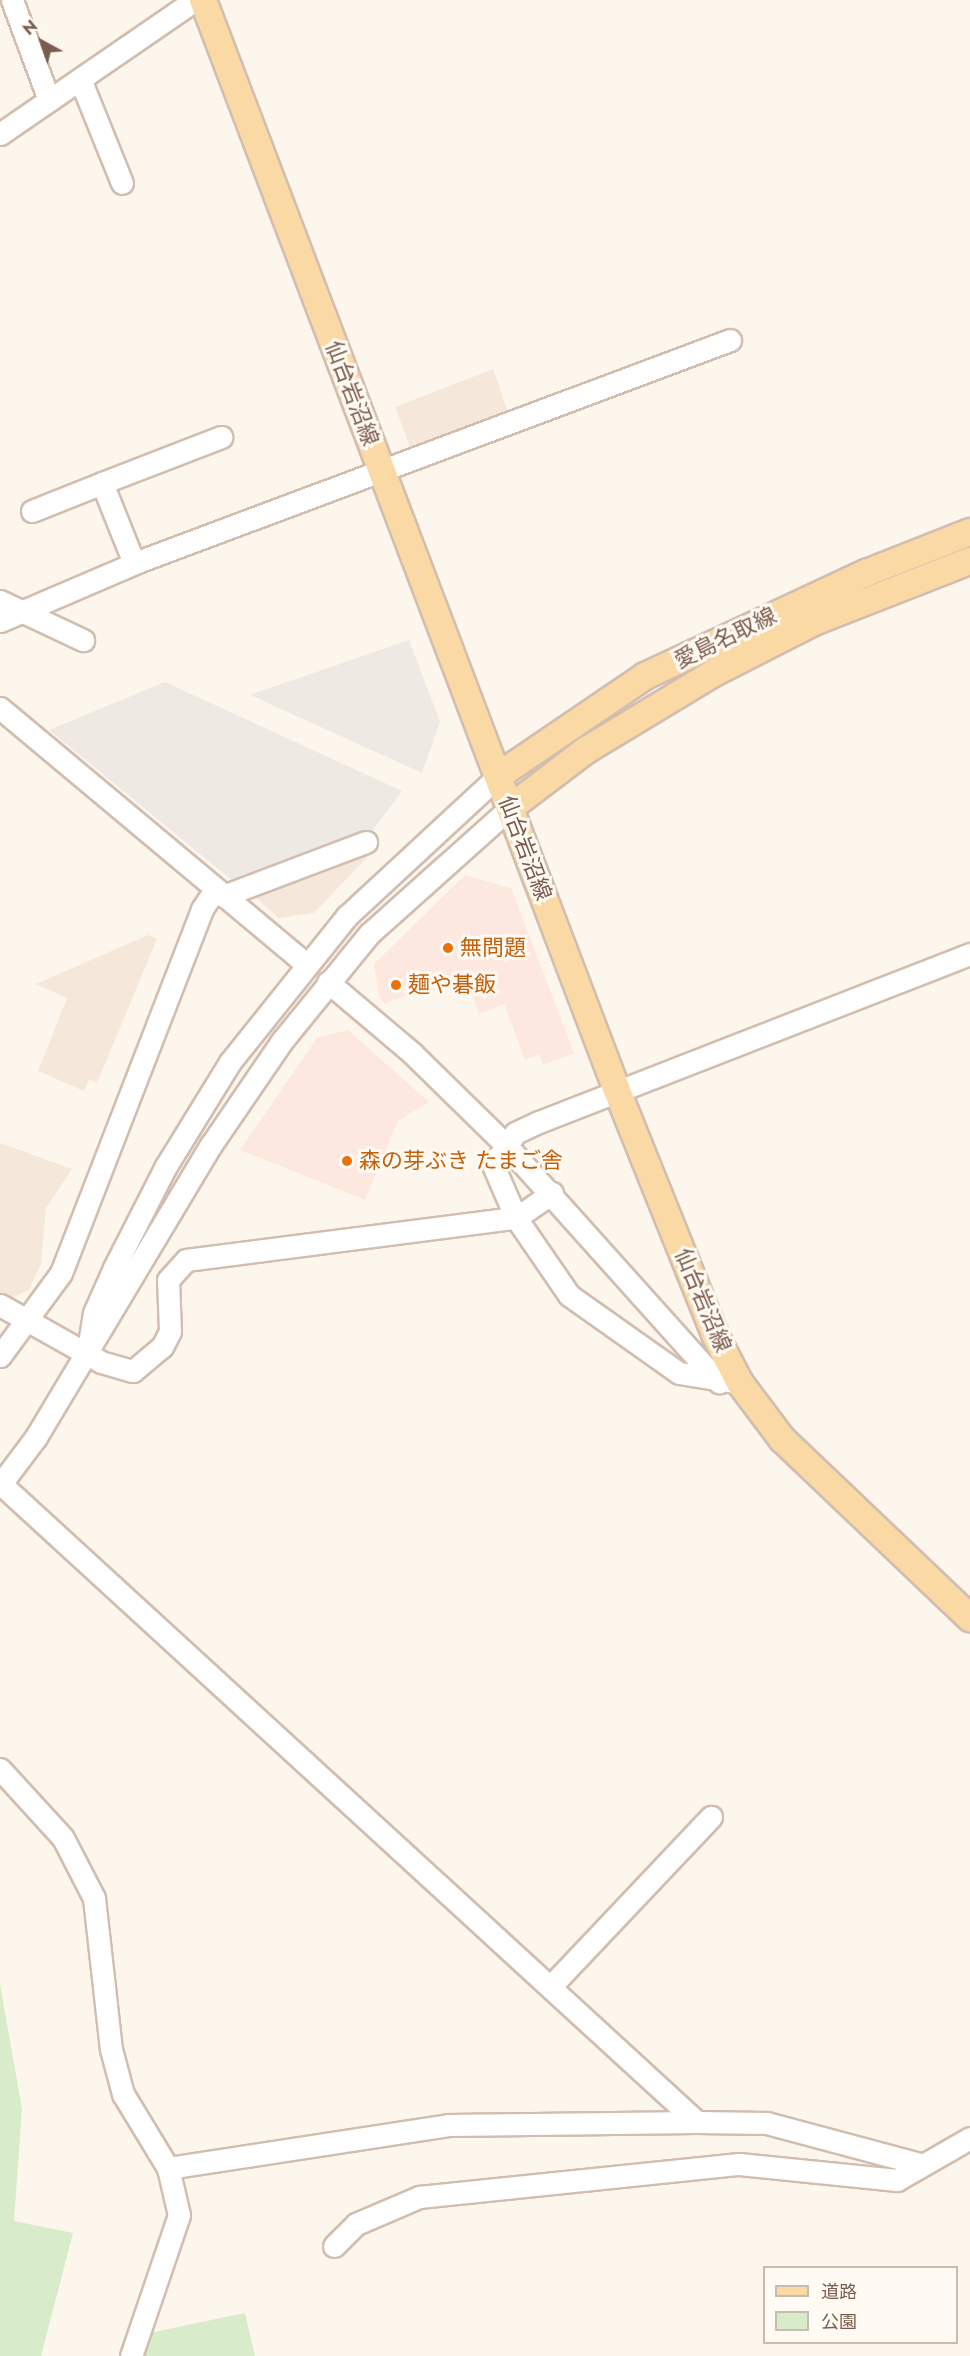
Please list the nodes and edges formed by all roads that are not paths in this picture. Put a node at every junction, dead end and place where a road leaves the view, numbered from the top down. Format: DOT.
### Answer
graph roads {
  1 [pos="12,0"];
  2 [pos="195,0"];
  3 [pos="203,0"];
  4 [pos="80,79"];
  5 [pos="49,100"];
  6 [pos="0,134"];
  7 [pos="122,183"];
  8 [pos="730,340"];
  9 [pos="221,437"];
  10 [pos="382,470"];
  11 [pos="102,483"];
  12 [pos="32,511"];
  13 [pos="970,532"];
  14 [pos="970,561"];
  15 [pos="134,563"];
  16 [pos="0,601"];
  17 [pos="21,612"];
  18 [pos="0,621"];
  19 [pos="83,640"];
  20 [pos="0,708"];
  21 [pos="498,776"];
  22 [pos="510,808"];
  23 [pos="366,842"];
  24 [pos="219,893"];
  25 [pos="970,954"];
  26 [pos="306,964"];
  27 [pos="328,982"];
  28 [pos="616,1088"];
  29 [pos="506,1145"];
  30 [pos="552,1192"];
  31 [pos="516,1218"];
  32 [pos="0,1305"];
  33 [pos="30,1319"];
  34 [pos="87,1354"];
  35 [pos="0,1356"];
  36 [pos="728,1381"];
  37 [pos="1,1485"];
  38 [pos="970,1618"];
  39 [pos="0,1769"];
  40 [pos="711,1817"];
  41 [pos="551,1986"];
  42 [pos="697,2122"];
  43 [pos="970,2138"];
  44 [pos="920,2164"];
  45 [pos="168,2168"];
  46 [pos="334,2246"];
  47 [pos="131,2356"];
  1 -- 5 [label="street"];
  2 -- 4 [label="street"];
  3 -- 10 [label="main road, 仙台岩沼線"];
  4 -- 5 [label="street"];
  4 -- 7 [label="street"];
  5 -- 6 [label="street"];
  8 -- 10 [label="street"];
  9 -- 11 [label="street"];
  10 -- 15 [label="street"];
  10 -- 21 [label="main road, 仙台岩沼線"];
  11 -- 12 [label="street"];
  11 -- 15 [label="street"];
  13 -- 21 [label="main road, 愛島名取線"];
  14 -- 22 [label="main road, 愛島名取線"];
  15 -- 17 [label="street"];
  16 -- 17 [label="street"];
  17 -- 18 [label="street"];
  17 -- 19 [label="street"];
  20 -- 24 [label="street"];
  21 -- 22 [label="main road, 仙台岩沼線"];
  21 -- 26 [label="street"];
  22 -- 27 [label="street"];
  22 -- 28 [label="main road, 仙台岩沼線"];
  23 -- 24 [label="street"];
  24 -- 26 [label="street"];
  24 -- 33 [label="street"];
  25 -- 28 [label="street"];
  26 -- 34 [label="street"];
  27 -- 29 [label="street"];
  27 -- 34 [label="street"];
  28 -- 29 [label="street"];
  28 -- 36 [label="main road, 仙台岩沼線"];
  29 -- 30 [label="street"];
  29 -- 31 [label="street"];
  30 -- 31 [label="street"];
  30 -- 36 [label="street"];
  31 -- 34 [label="street"];
  31 -- 36 [label="street"];
  32 -- 33 [label="street"];
  33 -- 34 [label="street"];
  33 -- 35 [label="street"];
  34 -- 37 [label="street"];
  36 -- 38 [label="main road, 仙台岩沼線"];
  37 -- 41 [label="street"];
  39 -- 45 [label="street"];
  40 -- 41 [label="street"];
  41 -- 42 [label="street"];
  42 -- 44 [label="street"];
  42 -- 45 [label="street"];
  43 -- 44 [label="street"];
  44 -- 46 [label="street"];
  45 -- 47 [label="street"];
}
